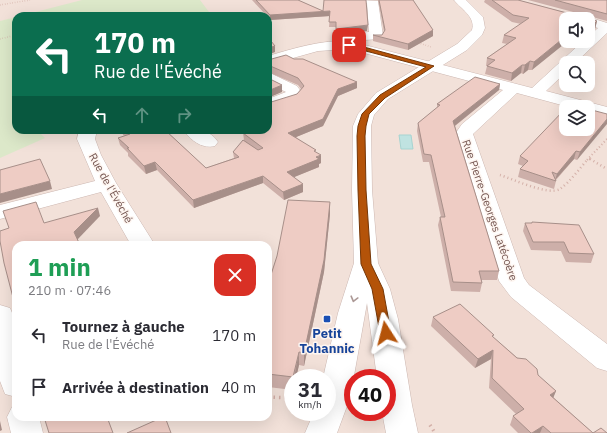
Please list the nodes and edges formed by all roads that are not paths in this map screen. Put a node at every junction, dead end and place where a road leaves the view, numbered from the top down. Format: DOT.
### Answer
graph roads {
  1 [pos="366,0"];
  2 [pos="460,0"];
  3 [pos="595,23"];
  4 [pos="595,44"];
  5 [pos="323,45"];
  6 [pos="591,48"];
  7 [pos="579,56"];
  8 [pos="272,60"];
  9 [pos="431,66"];
  10 [pos="559,69"];
  11 [pos="272,79"];
  12 [pos="525,90"];
  13 [pos="272,103"];
  14 [pos="607,112"];
  15 [pos="87,134"];
  16 [pos="106,183"];
  17 [pos="0,212"];
  18 [pos="141,241"];
  19 [pos="366,264"];
  20 [pos="0,315"];
  21 [pos="4,348"];
  22 [pos="607,360"];
  23 [pos="12,373"];
  24 [pos="24,421"];
  25 [pos="27,433"];
  26 [pos="321,433"];
  27 [pos="402,433"];
  1 -- 5 [label="street"];
  2 -- 9 [label="street"];
  3 -- 4 [label="street"];
  5 -- 8 [label="street"];
  5 -- 9 [label="street"];
  6 -- 7 [label="street"];
  9 -- 12 [label="street"];
  9 -- 19 [label="street"];
  10 -- 12 [label="street"];
  11 -- 13 [label="street"];
  12 -- 14 [label="street"];
  12 -- 22 [label="street, Rue Pierre-Georges Latécoère"];
  15 -- 16 [label="street, Rue de l'Évéché"];
  16 -- 17 [label="street"];
  16 -- 18 [label="street, Rue de l'Évéché"];
  19 -- 26 [label="street, one-way"];
  19 -- 27 [label="street"];
  20 -- 21 [label="street"];
  21 -- 23 [label="street"];
  24 -- 25 [label="street"];
}
